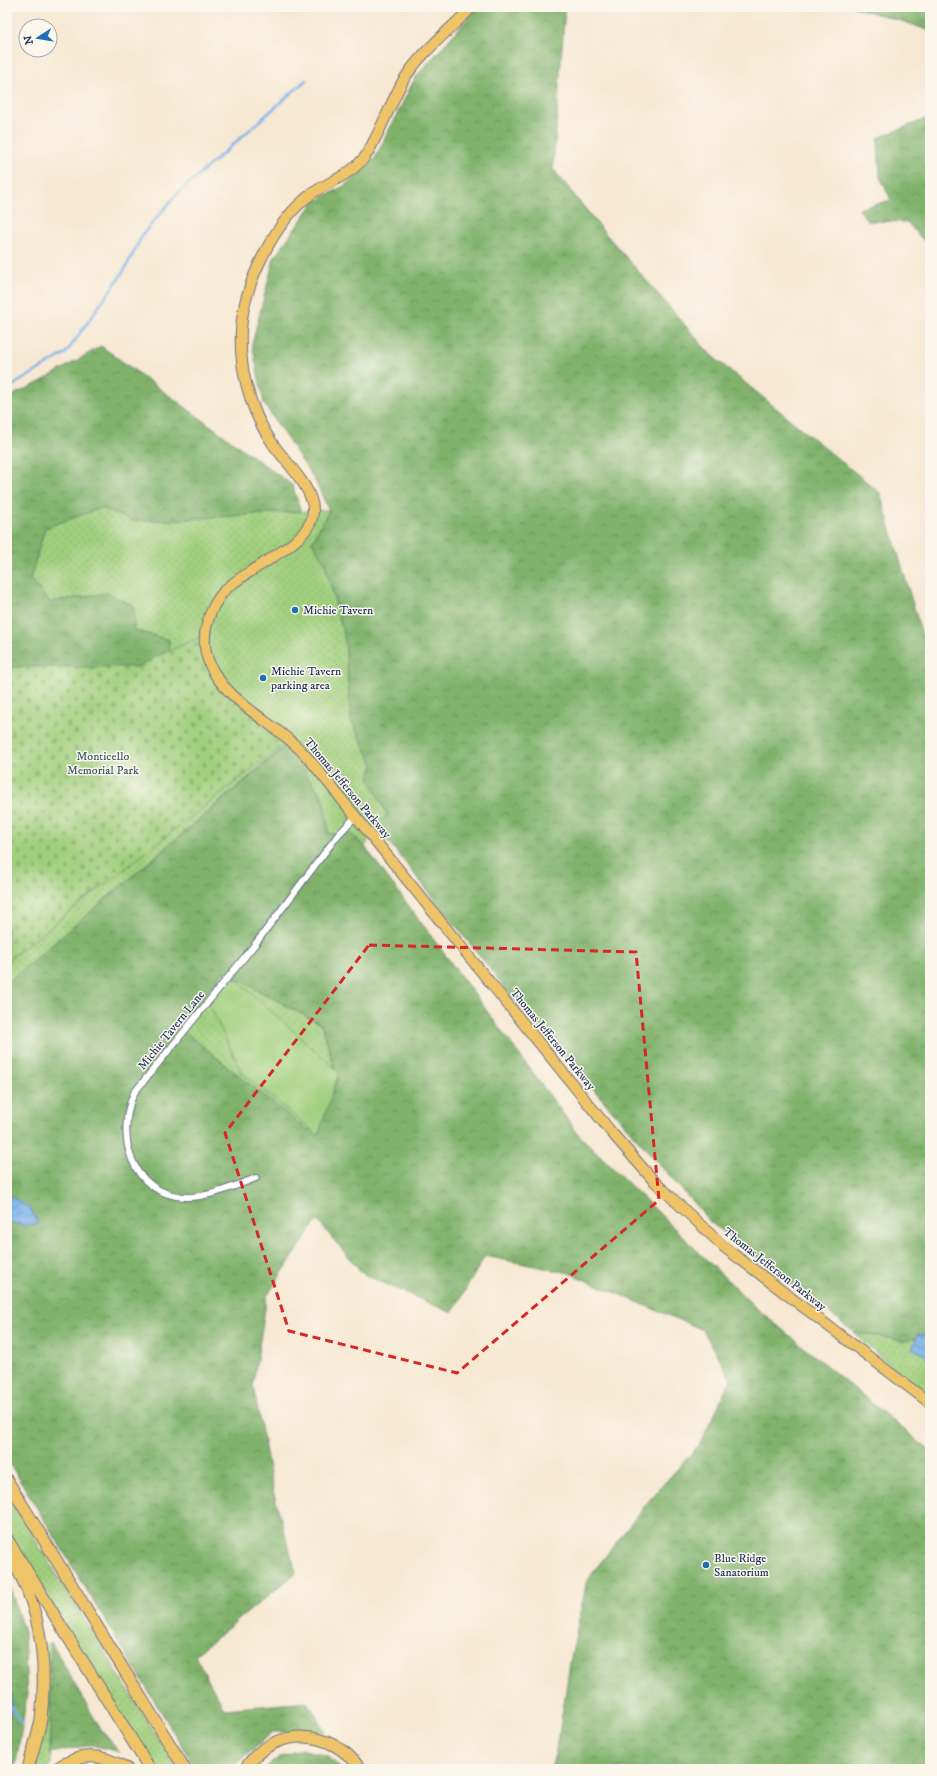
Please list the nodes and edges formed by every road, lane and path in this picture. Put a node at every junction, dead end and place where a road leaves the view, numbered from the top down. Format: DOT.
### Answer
graph roads {
  1 [pos="472,7"];
  2 [pos="356,816"];
  3 [pos="256,1178"];
  4 [pos="930,1403"];
  5 [pos="7,1480"];
  6 [pos="7,1539"];
  7 [pos="7,1551"];
  8 [pos="28,1769"];
  9 [pos="56,1769"];
  10 [pos="127,1769"];
  11 [pos="150,1769"];
  12 [pos="185,1769"];
  13 [pos="245,1769"];
  14 [pos="360,1769"];
  1 -- 2 [label="main road, Thomas Jefferson Parkway"];
  2 -- 3 [label="street, Michie Tavern Lane"];
  2 -- 4 [label="main road, Thomas Jefferson Parkway"];
  5 -- 12 [label="highway"];
  6 -- 11 [label="highway"];
  7 -- 8 [label="highway"];
  9 -- 10 [label="highway"];
  13 -- 14 [label="highway"];
}
